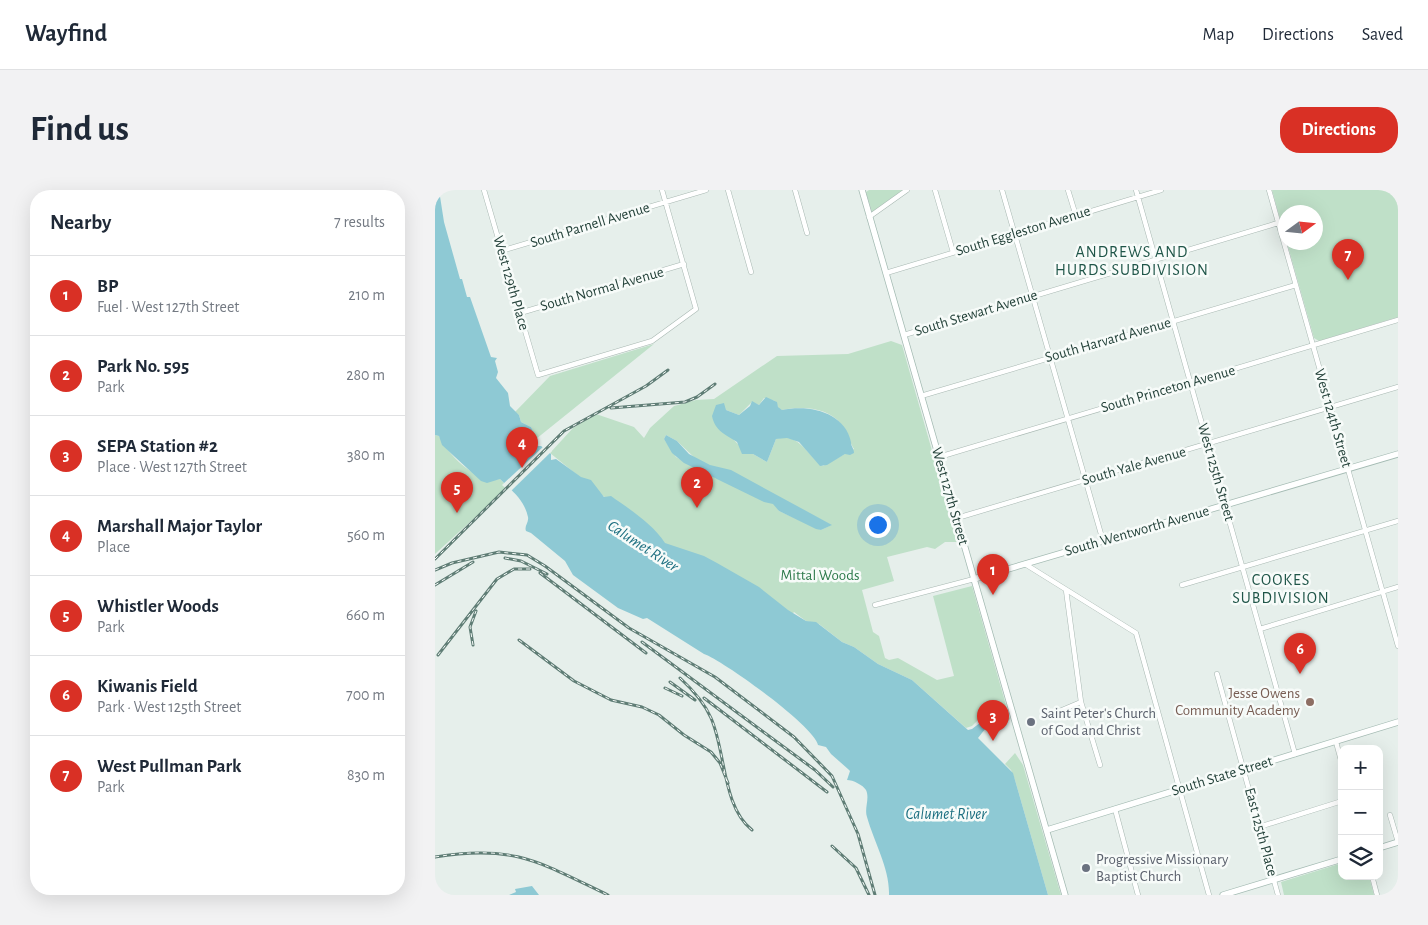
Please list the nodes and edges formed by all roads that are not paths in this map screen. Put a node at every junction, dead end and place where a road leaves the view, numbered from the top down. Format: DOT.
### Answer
graph roads {
  1 [pos="484,190"];
  2 [pos="662,190"];
  3 [pos="707,190"];
  4 [pos="728,190"];
  5 [pos="795,190"];
  6 [pos="907,190"];
  7 [pos="935,190"];
  8 [pos="1002,190"];
  9 [pos="1069,190"];
  10 [pos="1136,190"];
  11 [pos="1161,190"];
  12 [pos="1269,190"];
  13 [pos="863,191"];
  14 [pos="1138,197"];
  15 [pos="665,202"];
  16 [pos="1076,216"];
  17 [pos="869,217"];
  18 [pos="1278,223"];
  19 [pos="807,233"];
  20 [pos="1015,234"];
  21 [pos="1286,250"];
  22 [pos="501,251"];
  23 [pos="953,252"];
  24 [pos="1155,259"];
  25 [pos="683,264"];
  26 [pos="751,272"];
  27 [pos="886,273"];
  28 [pos="1296,285"];
  29 [pos="1033,296"];
  30 [pos="520,313"];
  31 [pos="1398,320"];
  32 [pos="1173,321"];
  33 [pos="904,335"];
  34 [pos="1313,346"];
  35 [pos="1050,358"];
  36 [pos="1191,382"];
  37 [pos="1398,387"];
  38 [pos="921,396"];
  39 [pos="1330,407"];
  40 [pos="1067,418"];
  41 [pos="1208,444"];
  42 [pos="1398,454"];
  43 [pos="939,457"];
  44 [pos="1348,469"];
  45 [pos="1085,480"];
  46 [pos="1225,505"];
  47 [pos="957,518"];
  48 [pos="1398,521"];
  49 [pos="1365,531"];
  50 [pos="1103,541"];
  51 [pos="1025,564"];
  52 [pos="1243,567"];
  53 [pos="974,579"];
  54 [pos="1182,585"];
  55 [pos="1398,587"];
  56 [pos="1066,590"];
  57 [pos="1383,592"];
  58 [pos="875,606"];
  59 [pos="1260,629"];
  60 [pos="1398,646"];
  61 [pos="1217,674"];
  62 [pos="1081,702"];
  63 [pos="1048,716"];
  64 [pos="1398,722"];
  65 [pos="1335,742"];
  66 [pos="1338,751"];
  67 [pos="1295,754"];
  68 [pos="1100,765"];
  69 [pos="1243,770"];
  70 [pos="1180,789"];
  71 [pos="1338,802"];
  72 [pos="1115,809"];
  73 [pos="1390,815"];
  74 [pos="1259,826"];
  75 [pos="1047,830"];
  76 [pos="1398,842"];
  77 [pos="1383,847"];
  78 [pos="1338,860"];
  79 [pos="1274,880"];
  80 [pos="1373,880"];
  81 [pos="1065,895"];
  82 [pos="1138,895"];
  83 [pos="1209,895"];
  84 [pos="1223,895"];
  85 [pos="1278,895"];
  86 [pos="1377,895"];
  1 -- 22 [label="street, West 129th Place"];
  2 -- 15 [label="street"];
  3 -- 15 [label="street, South Parnell Avenue"];
  4 -- 26 [label="street"];
  5 -- 19 [label="street"];
  6 -- 17 [label="street"];
  7 -- 23 [label="street"];
  8 -- 20 [label="street"];
  9 -- 16 [label="street"];
  10 -- 14 [label="street, West 125th Street"];
  11 -- 14 [label="street, South Eggleston Avenue"];
  12 -- 18 [label="street, West 124th Street"];
  13 -- 17 [label="main road, West 127th Street"];
  14 -- 16 [label="street, South Eggleston Avenue"];
  14 -- 24 [label="street, West 125th Street"];
  15 -- 22 [label="street, South Parnell Avenue"];
  15 -- 25 [label="street"];
  16 -- 20 [label="street, South Eggleston Avenue"];
  17 -- 27 [label="main road, West 127th Street"];
  18 -- 24 [label="street, South Stewart Avenue"];
  20 -- 23 [label="street, South Eggleston Avenue"];
  20 -- 29 [label="street"];
  21 -- 28 [label="street, West 124th Street"];
  22 -- 30 [label="street, West 129th Place"];
  23 -- 27 [label="street, South Eggleston Avenue"];
  24 -- 29 [label="street, South Stewart Avenue"];
  24 -- 32 [label="street, West 125th Street"];
  25 -- 30 [label="street, South Normal Avenue"];
  25 -- 30 [label="street, West 129th Place"];
  27 -- 33 [label="main road, West 127th Street"];
  28 -- 32 [label="street, South Harvard Avenue"];
  28 -- 34 [label="street, West 124th Street"];
  29 -- 33 [label="street, South Stewart Avenue"];
  29 -- 35 [label="street"];
  31 -- 34 [label="street, South Princeton Avenue"];
  32 -- 35 [label="street, South Harvard Avenue"];
  32 -- 36 [label="street, West 125th Street"];
  33 -- 38 [label="main road, West 127th Street"];
  34 -- 36 [label="street, South Princeton Avenue"];
  34 -- 39 [label="street, West 124th Street"];
  35 -- 38 [label="street, South Harvard Avenue"];
  35 -- 40 [label="street"];
  36 -- 40 [label="street, South Princeton Avenue"];
  36 -- 41 [label="street, West 125th Street"];
  37 -- 39 [label="street, South Yale Avenue"];
  38 -- 43 [label="main road, West 127th Street"];
  39 -- 41 [label="street, South Yale Avenue"];
  39 -- 44 [label="street, West 124th Street"];
  40 -- 43 [label="street, South Princeton Avenue"];
  40 -- 45 [label="street"];
  41 -- 45 [label="street, South Yale Avenue"];
  41 -- 46 [label="street, West 125th Street"];
  42 -- 44 [label="main road, South Wentworth Avenue"];
  43 -- 47 [label="main road, West 127th Street"];
  44 -- 46 [label="main road, South Wentworth Avenue"];
  44 -- 49 [label="street, West 124th Street"];
  45 -- 47 [label="street, South Yale Avenue"];
  45 -- 50 [label="street"];
  46 -- 50 [label="main road, South Wentworth Avenue"];
  46 -- 52 [label="street, West 125th Street"];
  47 -- 53 [label="main road, West 127th Street"];
  48 -- 49 [label="street"];
  49 -- 52 [label="street"];
  49 -- 57 [label="street, West 124th Street"];
  50 -- 51 [label="main road, South Wentworth Avenue"];
  51 -- 53 [label="main road, South Wentworth Avenue"];
  51 -- 56 [label="street"];
  52 -- 54 [label="street"];
  52 -- 59 [label="street, West 125th Street"];
  53 -- 58 [label="street, South Wentworth Avenue"];
  53 -- 75 [label="main road, West 127th Street"];
  55 -- 57 [label="street"];
  56 -- 62 [label="street"];
  56 -- 70 [label="street"];
  57 -- 59 [label="street"];
  57 -- 60 [label="street, West 124th Street"];
  59 -- 67 [label="street, West 125th Street"];
  61 -- 69 [label="street, East 125th Place"];
  62 -- 63 [label="street"];
  62 -- 68 [label="street"];
  64 -- 65 [label="main road, South State Street"];
  65 -- 66 [label="street"];
  65 -- 67 [label="main road, South State Street"];
  67 -- 69 [label="main road, South State Street"];
  69 -- 70 [label="main road, South State Street"];
  69 -- 74 [label="street, East 125th Place"];
  70 -- 72 [label="main road, South State Street"];
  70 -- 83 [label="street"];
  71 -- 74 [label="street"];
  72 -- 75 [label="main road, South State Street"];
  72 -- 82 [label="street"];
  73 -- 76 [label="street"];
  74 -- 79 [label="street, East 125th Place"];
  75 -- 81 [label="main road, West 127th Street"];
  76 -- 77 [label="main road"];
  78 -- 79 [label="main road"];
  79 -- 84 [label="main road"];
  79 -- 85 [label="street, East 125th Place"];
  80 -- 86 [label="street"];
}
